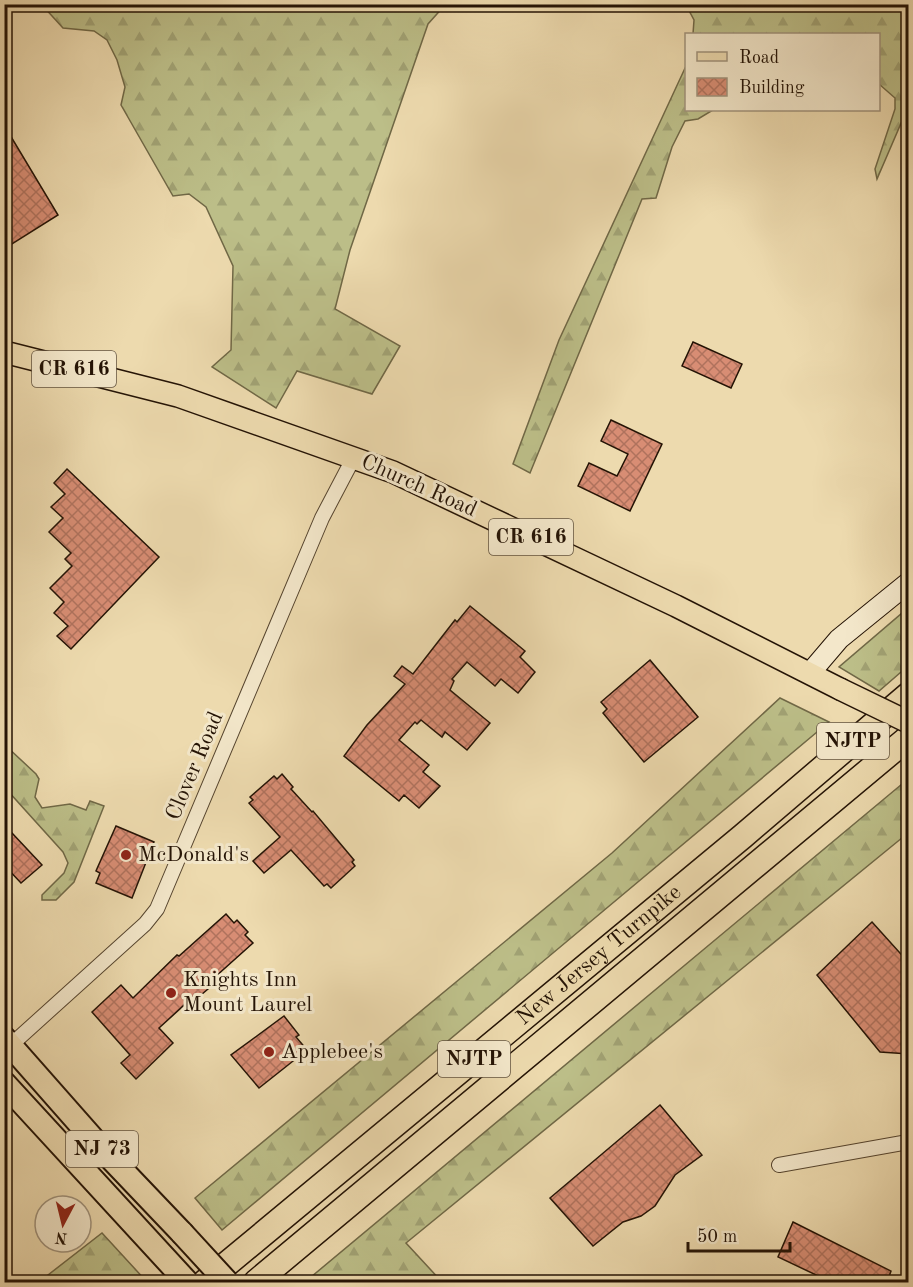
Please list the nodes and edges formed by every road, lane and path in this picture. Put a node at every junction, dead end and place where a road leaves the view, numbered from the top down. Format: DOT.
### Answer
graph roads {
  1 [pos="4,352"];
  2 [pos="354,457"];
  3 [pos="909,583"];
  4 [pos="810,673"];
  5 [pos="909,694"];
  6 [pos="909,722"];
  7 [pos="909,738"];
  8 [pos="8,1042"];
  9 [pos="4,1083"];
  10 [pos="909,1142"];
  11 [pos="779,1166"];
  12 [pos="187,1282"];
  13 [pos="205,1282"];
  14 [pos="226,1282"];
  15 [pos="256,1282"];
  1 -- 2 [label="main road, Church Road / CR 616"];
  2 -- 4 [label="main road, Church Road / CR 616"];
  2 -- 8 [label="street, Clover Road"];
  3 -- 4 [label="main road"];
  4 -- 6 [label="main road, Church Road / CR 616, bridge"];
  5 -- 13 [label="highway, New Jersey Turnpike / NJTP"];
  7 -- 15 [label="highway, New Jersey Turnpike / NJTP"];
  8 -- 14 [label="highway, NJ 73, bridge"];
  9 -- 12 [label="highway, NJ 73"];
  10 -- 11 [label="street"];
}
